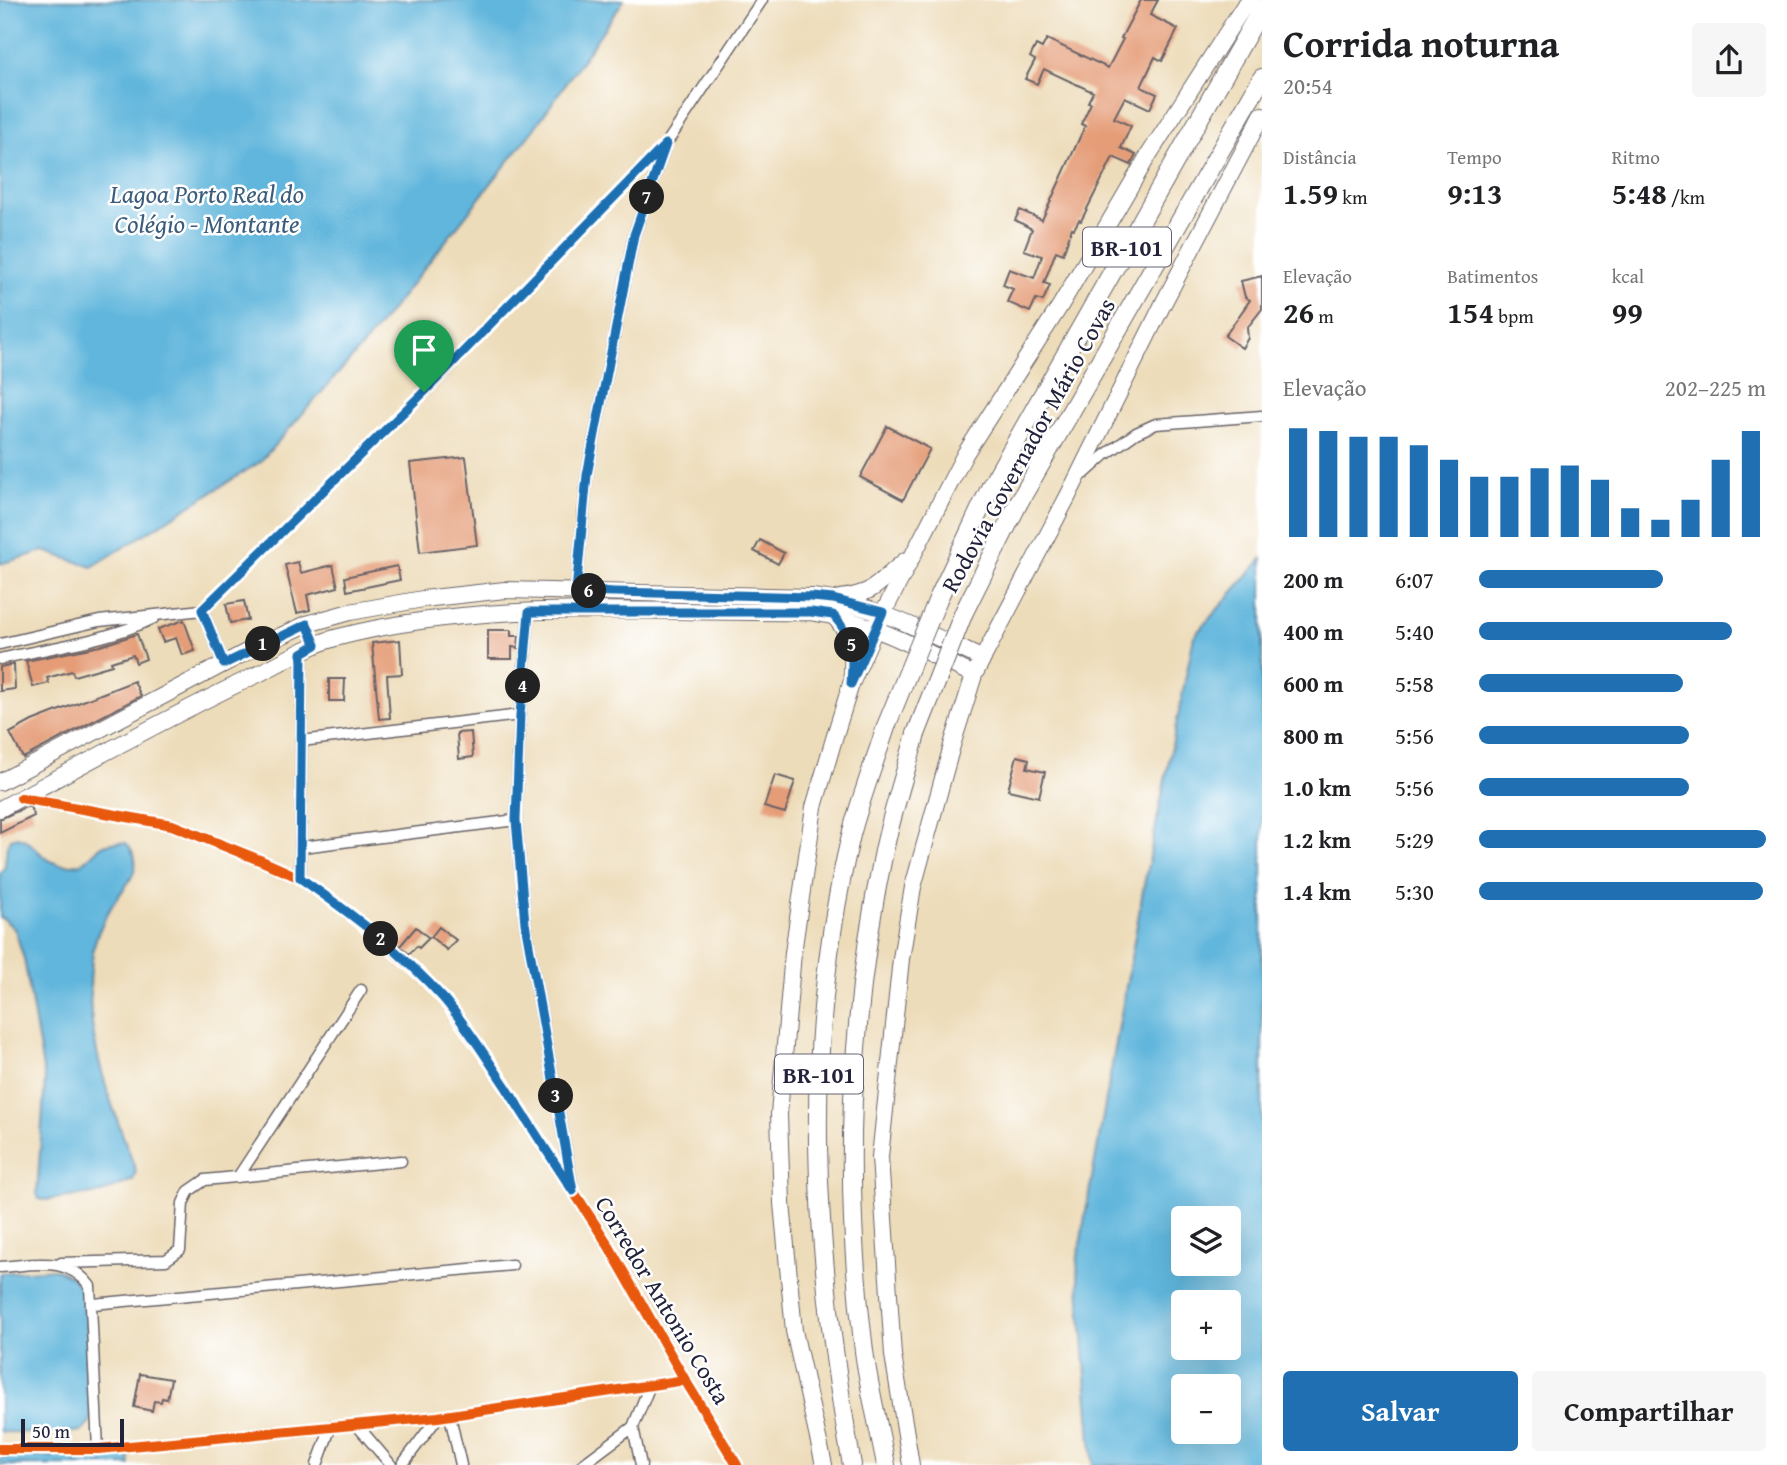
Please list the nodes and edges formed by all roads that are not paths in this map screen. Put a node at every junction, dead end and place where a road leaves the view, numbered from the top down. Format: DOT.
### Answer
graph roads {
  1 [pos="762,0"];
  2 [pos="1251,0"];
  3 [pos="1262,8"];
  4 [pos="1262,78"];
  5 [pos="1262,115"];
  6 [pos="666,144"];
  7 [pos="1262,416"];
  8 [pos="1068,496"];
  9 [pos="913,554"];
  10 [pos="576,591"];
  11 [pos="833,607"];
  12 [pos="202,610"];
  13 [pos="529,612"];
  14 [pos="883,612"];
  15 [pos="163,613"];
  16 [pos="307,624"];
  17 [pos="875,629"];
  18 [pos="0,644"];
  19 [pos="309,649"];
  20 [pos="0,659"];
  21 [pos="983,659"];
  22 [pos="224,664"];
  23 [pos="974,675"];
  24 [pos="851,684"];
  25 [pos="520,715"];
  26 [pos="301,741"];
  27 [pos="0,782"];
  28 [pos="21,798"];
  29 [pos="0,809"];
  30 [pos="516,820"];
  31 [pos="302,847"];
  32 [pos="300,878"];
  33 [pos="361,990"];
  34 [pos="401,1161"];
  35 [pos="238,1177"];
  36 [pos="573,1191"];
  37 [pos="61,1263"];
  38 [pos="512,1265"];
  39 [pos="0,1267"];
  40 [pos="93,1304"];
  41 [pos="685,1380"];
  42 [pos="650,1385"];
  43 [pos="444,1417"];
  44 [pos="356,1424"];
  45 [pos="331,1426"];
  46 [pos="633,1427"];
  47 [pos="0,1449"];
  48 [pos="98,1450"];
  49 [pos="317,1465"];
  50 [pos="391,1465"];
  51 [pos="402,1465"];
  52 [pos="461,1465"];
  53 [pos="582,1465"];
  54 [pos="641,1465"];
  55 [pos="737,1465"];
  56 [pos="824,1465"];
  57 [pos="852,1465"];
  58 [pos="886,1465"];
  59 [pos="911,1465"];
  1 -- 6 [label="street"];
  2 -- 9 [label="main road, Rodovia Governador Mário Covas / BR-101"];
  3 -- 57 [label="highway, Rodovia Governador Mário Covas / BR-101, bridge"];
  4 -- 58 [label="highway, Rodovia Governador Mário Covas / BR-101, bridge"];
  5 -- 8 [label="main road"];
  6 -- 10 [label="street"];
  6 -- 12 [label="street"];
  7 -- 8 [label="street"];
  8 -- 21 [label="main road"];
  9 -- 11 [label="main road"];
  9 -- 14 [label="main road, Rodovia Governador Mário Covas / BR-101"];
  10 -- 11 [label="main road"];
  10 -- 16 [label="main road"];
  11 -- 13 [label="main road"];
  11 -- 14 [label="main road"];
  11 -- 17 [label="main road"];
  11 -- 24 [label="main road"];
  12 -- 15 [label="street"];
  12 -- 22 [label="street"];
  13 -- 19 [label="main road"];
  13 -- 25 [label="street"];
  14 -- 17 [label="main road, Rodovia Governador Mário Covas / BR-101"];
  14 -- 21 [label="main road"];
  15 -- 18 [label="street"];
  15 -- 20 [label="street"];
  16 -- 19 [label="main road"];
  16 -- 22 [label="main road"];
  17 -- 23 [label="main road"];
  17 -- 24 [label="main road, Rodovia Governador Mário Covas / BR-101"];
  19 -- 26 [label="street"];
  19 -- 28 [label="main road"];
  21 -- 23 [label="main road"];
  22 -- 27 [label="main road"];
  23 -- 59 [label="main road"];
  24 -- 56 [label="main road, Rodovia Governador Mário Covas / BR-101"];
  25 -- 26 [label="street"];
  25 -- 30 [label="street"];
  26 -- 31 [label="street"];
  28 -- 29 [label="main road"];
  28 -- 32 [label="street, Corredor Antonio Costa"];
  30 -- 31 [label="street"];
  30 -- 36 [label="street"];
  31 -- 32 [label="street"];
  32 -- 36 [label="street, Corredor Antonio Costa"];
  33 -- 35 [label="street"];
  34 -- 35 [label="street"];
  35 -- 37 [label="street"];
  36 -- 41 [label="street, Corredor Antonio Costa"];
  37 -- 39 [label="street"];
  37 -- 40 [label="street"];
  38 -- 40 [label="street"];
  40 -- 48 [label="street"];
  41 -- 42 [label="street"];
  41 -- 55 [label="street, Corredor Antonio Costa"];
  42 -- 43 [label="street"];
  42 -- 46 [label="street"];
  43 -- 44 [label="street"];
  43 -- 51 [label="street"];
  43 -- 52 [label="street"];
  44 -- 45 [label="street"];
  44 -- 50 [label="street"];
  45 -- 48 [label="street"];
  45 -- 49 [label="street"];
  46 -- 53 [label="street"];
  46 -- 54 [label="street"];
  47 -- 48 [label="street"];
}
